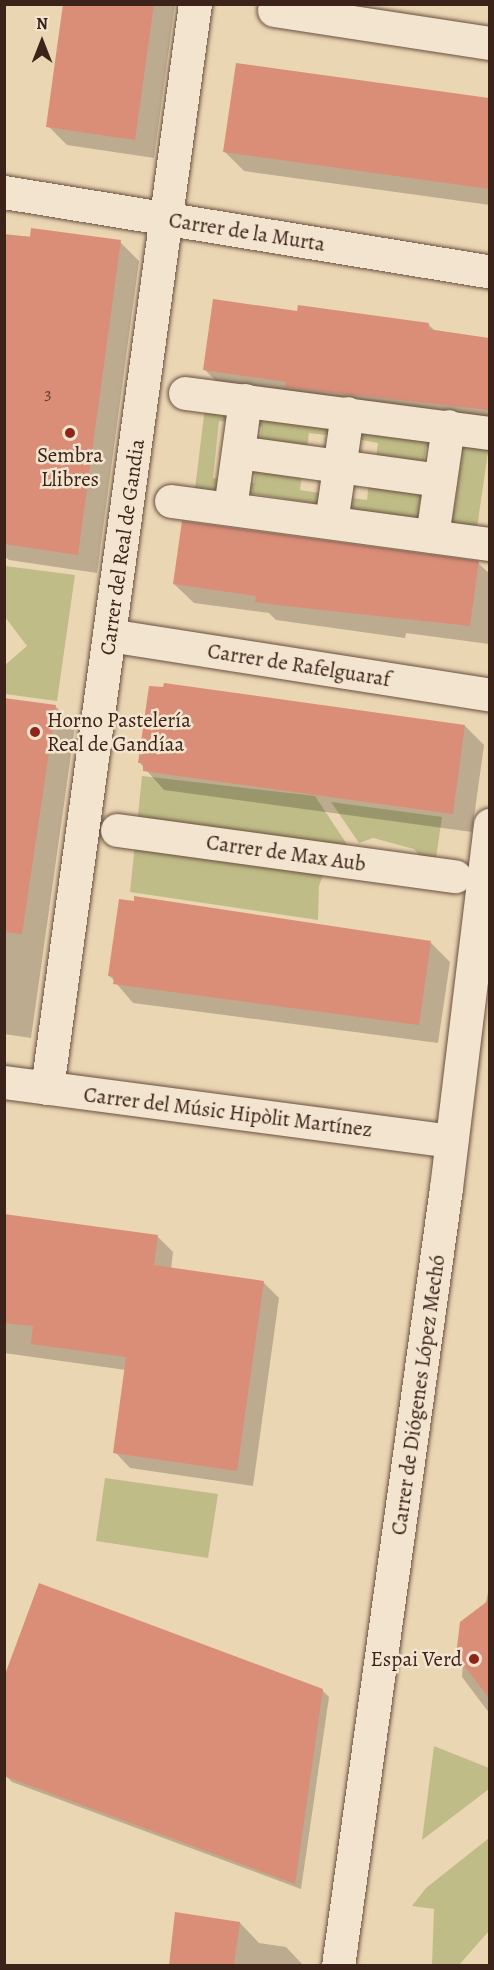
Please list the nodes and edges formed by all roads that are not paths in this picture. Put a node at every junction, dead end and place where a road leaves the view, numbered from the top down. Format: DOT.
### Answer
graph roads {
  1 [pos="195,4"];
  2 [pos="274,10"];
  3 [pos="489,42"];
  4 [pos="4,192"];
  5 [pos="167,219"];
  6 [pos="489,272"];
  7 [pos="185,393"];
  8 [pos="245,400"];
  9 [pos="347,413"];
  10 [pos="448,426"];
  11 [pos="489,433"];
  12 [pos="238,452"];
  13 [pos="339,466"];
  14 [pos="440,480"];
  15 [pos="171,501"];
  16 [pos="230,508"];
  17 [pos="331,522"];
  18 [pos="432,536"];
  19 [pos="489,544"];
  20 [pos="110,635"];
  21 [pos="489,695"];
  22 [pos="489,825"];
  23 [pos="117,830"];
  24 [pos="454,876"];
  25 [pos="4,1082"];
  26 [pos="47,1088"];
  27 [pos="451,1141"];
  28 [pos="338,1965"];
  1 -- 5 [label="street, Carrer del Real de Gandia"];
  2 -- 3 [label="street"];
  4 -- 5 [label="street, Carrer de la Murta"];
  5 -- 6 [label="street, Carrer de la Murta"];
  5 -- 20 [label="street, Carrer del Real de Gandia"];
  7 -- 8 [label="street"];
  8 -- 9 [label="street"];
  8 -- 12 [label="street"];
  9 -- 10 [label="street"];
  9 -- 13 [label="street"];
  10 -- 11 [label="street"];
  10 -- 14 [label="street"];
  12 -- 13 [label="street"];
  12 -- 16 [label="street"];
  13 -- 14 [label="street"];
  13 -- 17 [label="street"];
  14 -- 18 [label="street"];
  15 -- 16 [label="street"];
  16 -- 17 [label="street"];
  17 -- 18 [label="street"];
  18 -- 19 [label="street"];
  20 -- 21 [label="street, Carrer de Rafelguaraf"];
  20 -- 26 [label="street, Carrer del Real de Gandia"];
  22 -- 27 [label="street, Carrer de Diógenes López Mechó"];
  23 -- 24 [label="street, Carrer de Max Aub"];
  25 -- 26 [label="street, Carrer del Músic Hipòlit Martínez"];
  26 -- 27 [label="street, Carrer del Músic Hipòlit Martínez"];
  27 -- 28 [label="street, Carrer de Diógenes López Mechó"];
}
